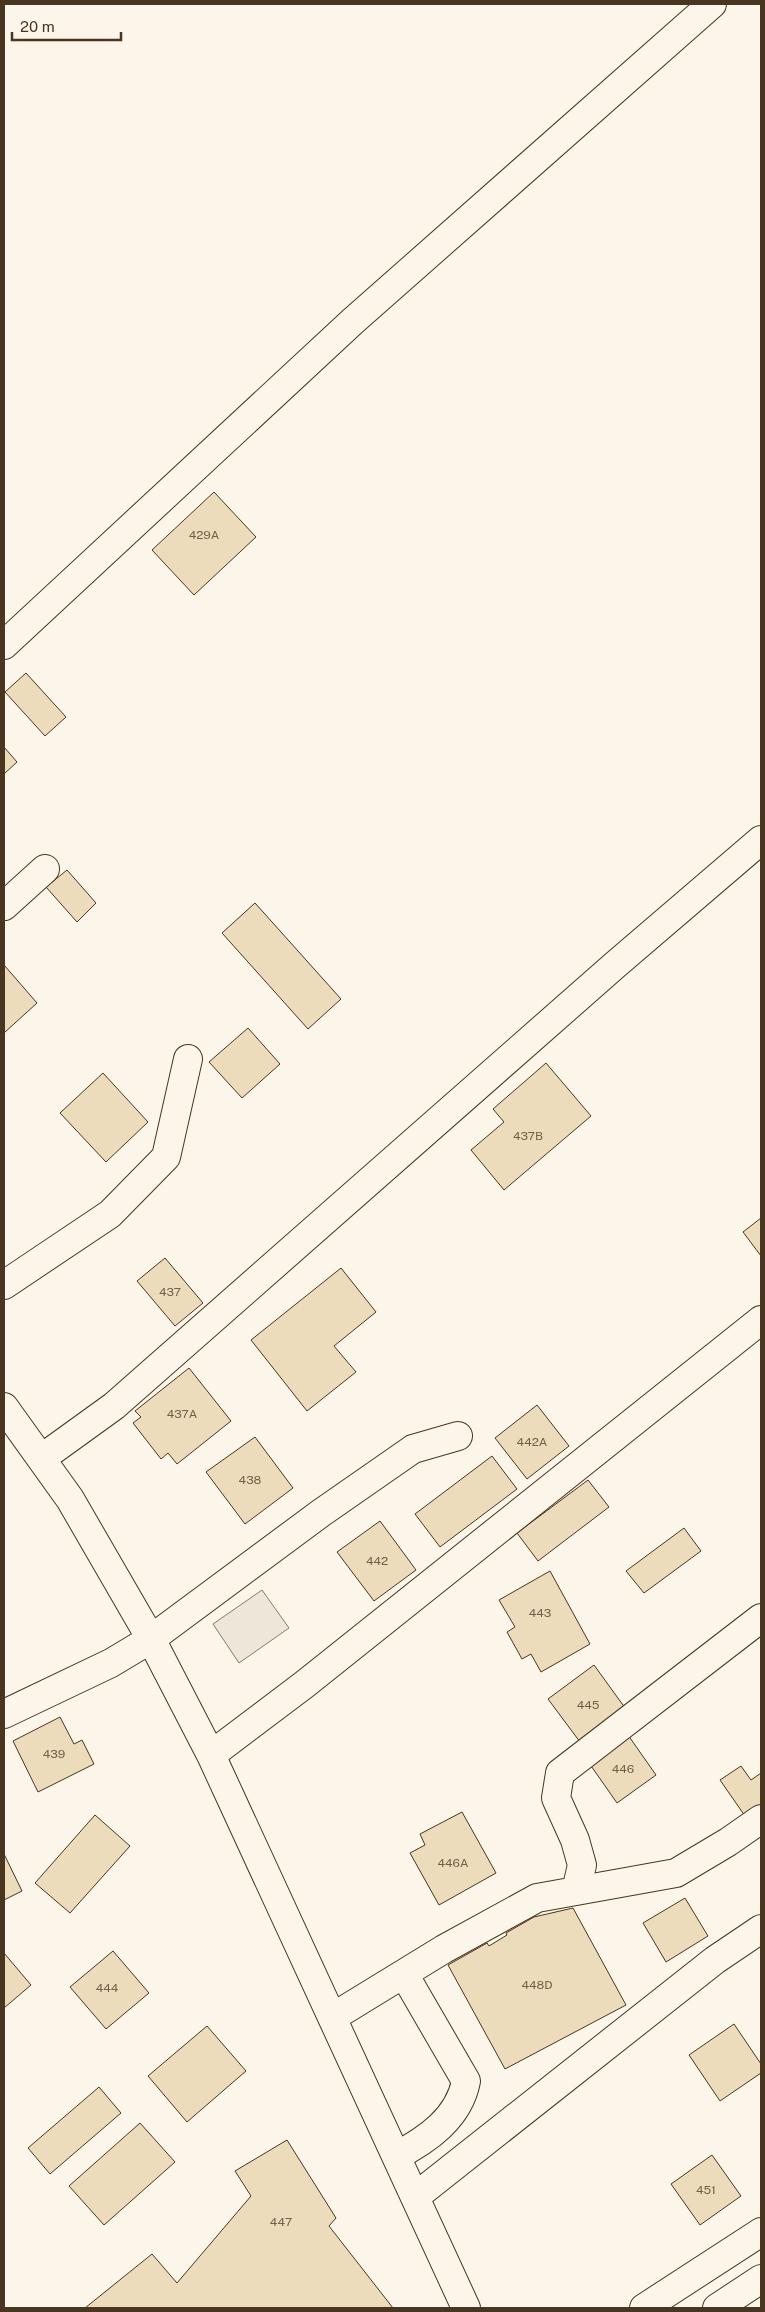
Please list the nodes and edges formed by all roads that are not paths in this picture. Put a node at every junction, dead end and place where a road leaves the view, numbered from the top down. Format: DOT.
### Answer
graph roads {
  1 [pos="712,4"];
  2 [pos="4,645"];
  3 [pos="761,840"];
  4 [pos="45,869"];
  5 [pos="4,906"];
  6 [pos="188,1058"];
  7 [pos="4,1285"];
  8 [pos="761,1320"];
  9 [pos="4,1407"];
  10 [pos="458,1436"];
  11 [pos="42,1458"];
  12 [pos="761,1618"];
  13 [pos="152,1639"];
  14 [pos="4,1714"];
  15 [pos="211,1755"];
  16 [pos="761,1819"];
  17 [pos="576,1891"];
  18 [pos="761,1929"];
  19 [pos="404,1974"];
  20 [pos="333,2017"];
  21 [pos="396,2156"];
  22 [pos="415,2197"];
  23 [pos="761,2232"];
  24 [pos="761,2279"];
  25 [pos="466,2308"];
  26 [pos="644,2308"];
  27 [pos="717,2308"];
  1 -- 2 [label="street"];
  3 -- 11 [label="street"];
  4 -- 5 [label="street"];
  6 -- 7 [label="street"];
  8 -- 15 [label="street"];
  9 -- 11 [label="street"];
  10 -- 13 [label="street"];
  11 -- 13 [label="street"];
  12 -- 17 [label="street"];
  13 -- 14 [label="street"];
  13 -- 15 [label="street"];
  15 -- 20 [label="street"];
  16 -- 17 [label="street"];
  17 -- 19 [label="street"];
  18 -- 22 [label="street"];
  19 -- 20 [label="street"];
  19 -- 21 [label="street"];
  20 -- 21 [label="street"];
  21 -- 22 [label="street"];
  22 -- 25 [label="street"];
  23 -- 26 [label="street"];
  24 -- 27 [label="street"];
}
